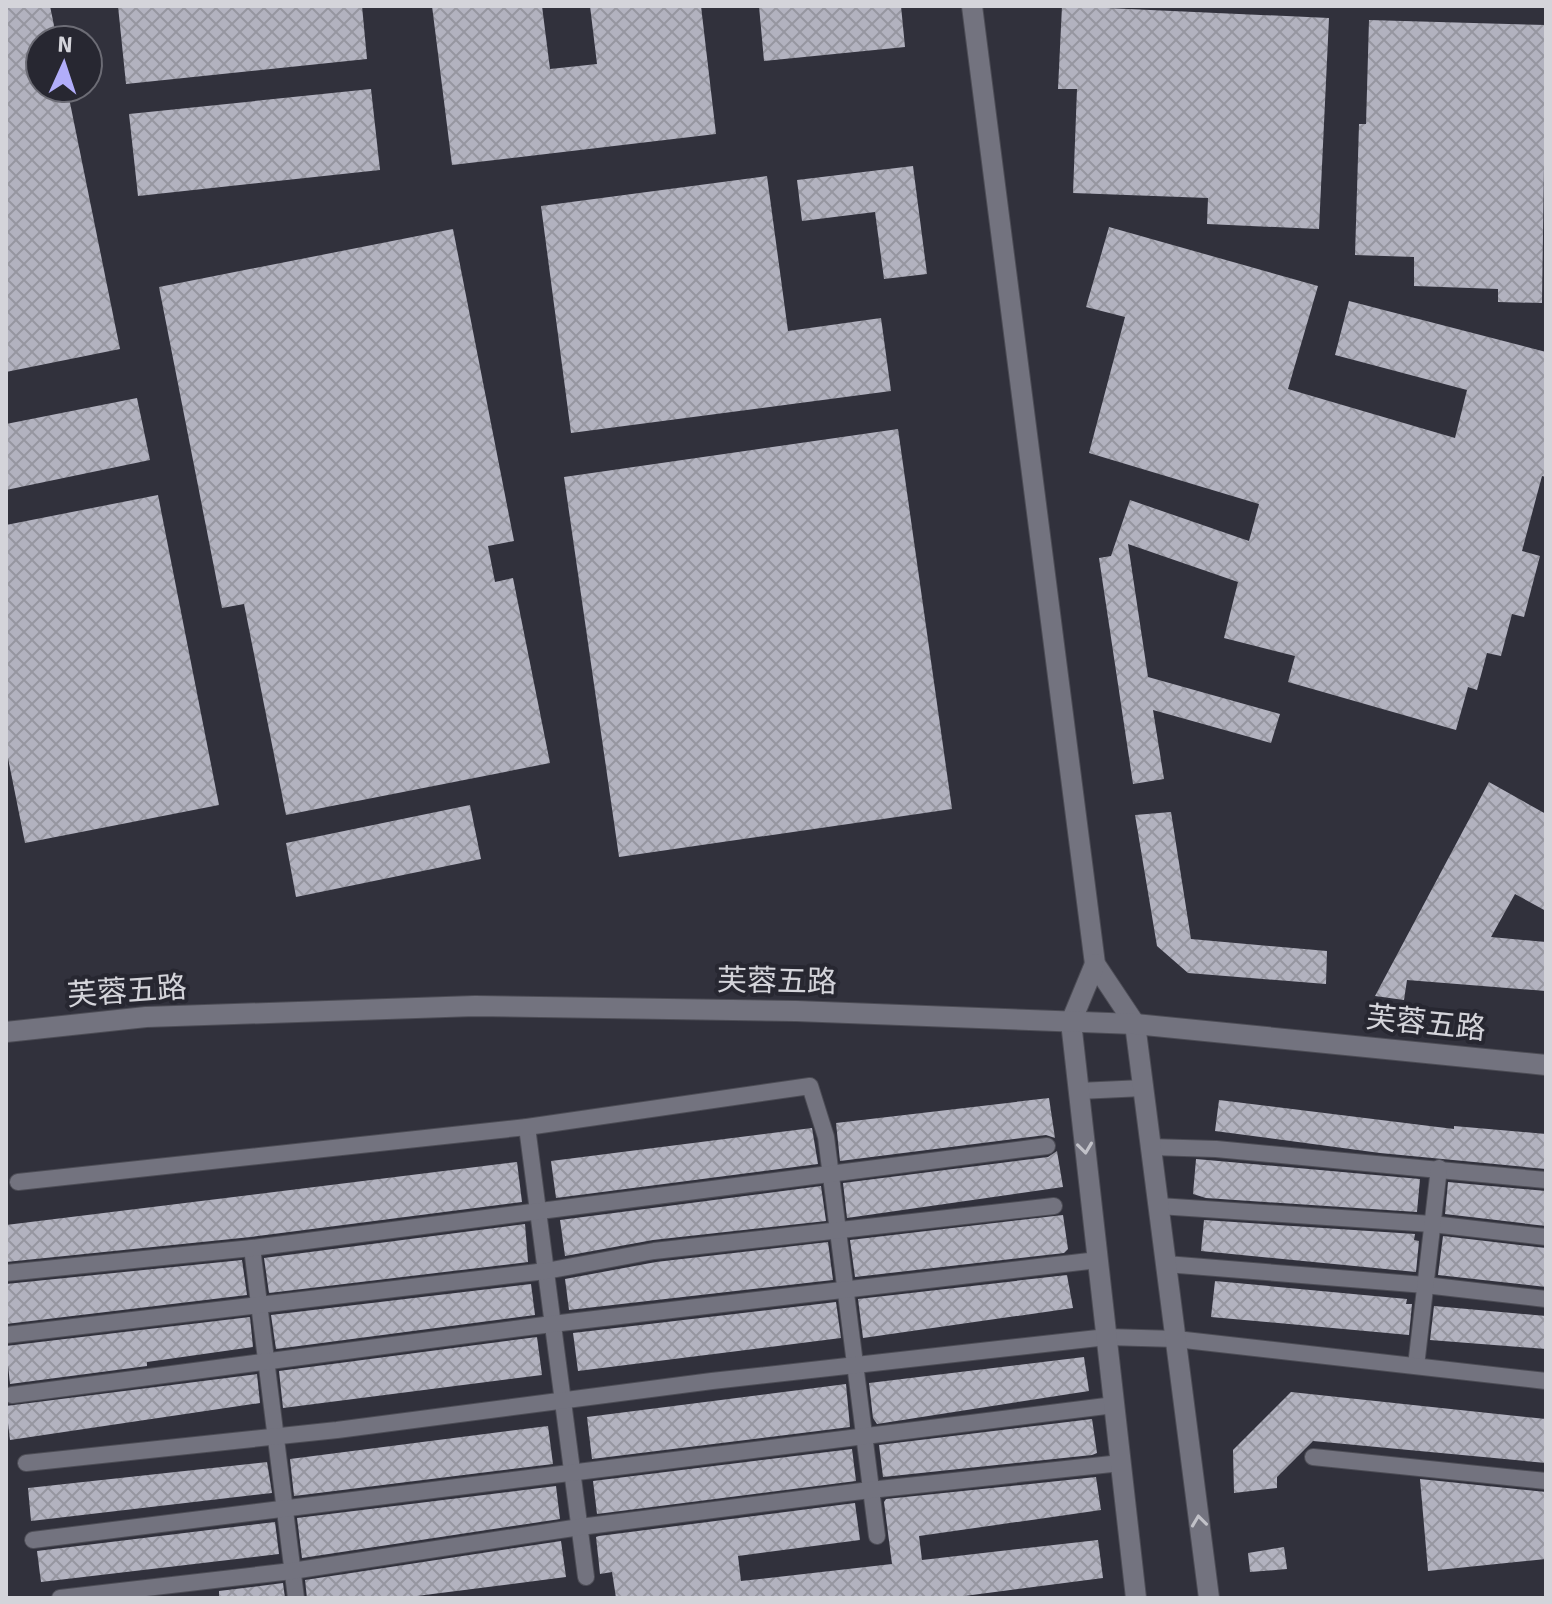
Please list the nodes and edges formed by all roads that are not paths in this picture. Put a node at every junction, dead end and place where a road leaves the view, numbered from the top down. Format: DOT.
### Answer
graph roads {
  1 [pos="972,6"];
  2 [pos="1095,964"];
  3 [pos="1071,1022"];
  4 [pos="1135,1024"];
  5 [pos="6,1032"];
  6 [pos="1546,1065"];
  7 [pos="1143,1088"];
  8 [pos="1079,1091"];
  9 [pos="527,1127"];
  10 [pos="1047,1146"];
  11 [pos="1151,1147"];
  12 [pos="1439,1168"];
  13 [pos="830,1173"];
  14 [pos="1546,1180"];
  15 [pos="18,1182"];
  16 [pos="1054,1206"];
  17 [pos="1159,1206"];
  18 [pos="538,1210"];
  19 [pos="1432,1224"];
  20 [pos="837,1230"];
  21 [pos="1546,1237"];
  22 [pos="252,1248"];
  23 [pos="1098,1260"];
  24 [pos="1166,1264"];
  25 [pos="546,1271"];
  26 [pos="6,1273"];
  27 [pos="1425,1285"];
  28 [pos="845,1289"];
  29 [pos="1546,1299"];
  30 [pos="259,1305"];
  31 [pos="552,1324"];
  32 [pos="6,1335"];
  33 [pos="1107,1337"];
  34 [pos="1176,1339"];
  35 [pos="266,1362"];
  36 [pos="854,1365"];
  37 [pos="1416,1366"];
  38 [pos="1546,1381"];
  39 [pos="12,1395"];
  40 [pos="562,1400"];
  41 [pos="1114,1405"];
  42 [pos="863,1435"];
  43 [pos="276,1437"];
  44 [pos="1313,1457"];
  45 [pos="26,1463"];
  46 [pos="1121,1463"];
  47 [pos="572,1472"];
  48 [pos="1546,1481"];
  49 [pos="870,1490"];
  50 [pos="284,1508"];
  51 [pos="580,1527"];
  52 [pos="877,1536"];
  53 [pos="33,1540"];
  54 [pos="292,1571"];
  55 [pos="586,1577"];
  56 [pos="60,1598"];
  57 [pos="296,1598"];
  58 [pos="1136,1598"];
  59 [pos="1208,1598"];
  1 -- 2 [label="street"];
  2 -- 3 [label="street"];
  2 -- 4 [label="street"];
  3 -- 4 [label="street, 芙蓉五路"];
  3 -- 5 [label="street, 芙蓉五路"];
  3 -- 8 [label="street"];
  4 -- 6 [label="street, 芙蓉五路"];
  4 -- 7 [label="street"];
  7 -- 8 [label="street"];
  7 -- 11 [label="street"];
  8 -- 23 [label="street, one-way"];
  9 -- 13 [label="street"];
  9 -- 15 [label="street"];
  9 -- 18 [label="street"];
  10 -- 13 [label="street"];
  11 -- 12 [label="street"];
  11 -- 17 [label="street"];
  12 -- 14 [label="street"];
  12 -- 19 [label="street"];
  13 -- 18 [label="street"];
  13 -- 20 [label="street"];
  16 -- 20 [label="street"];
  17 -- 19 [label="street"];
  17 -- 24 [label="street"];
  18 -- 22 [label="street"];
  18 -- 25 [label="street"];
  19 -- 21 [label="street"];
  19 -- 27 [label="street"];
  20 -- 25 [label="street"];
  20 -- 28 [label="street"];
  22 -- 26 [label="street"];
  22 -- 30 [label="street"];
  23 -- 28 [label="street"];
  23 -- 33 [label="street"];
  24 -- 27 [label="street"];
  24 -- 34 [label="street"];
  25 -- 30 [label="street"];
  25 -- 31 [label="street"];
  27 -- 29 [label="street"];
  27 -- 37 [label="street"];
  28 -- 31 [label="street"];
  28 -- 36 [label="street"];
  30 -- 32 [label="street"];
  30 -- 35 [label="street"];
  31 -- 35 [label="street"];
  31 -- 40 [label="street"];
  33 -- 34 [label="street"];
  33 -- 36 [label="street"];
  33 -- 41 [label="street"];
  34 -- 37 [label="street"];
  59 -- 34 [label="street, one-way"];
  35 -- 39 [label="street"];
  35 -- 43 [label="street"];
  36 -- 40 [label="street"];
  36 -- 42 [label="street"];
  37 -- 38 [label="street"];
  40 -- 43 [label="street"];
  40 -- 47 [label="street"];
  41 -- 42 [label="street"];
  41 -- 46 [label="street"];
  42 -- 47 [label="street"];
  42 -- 49 [label="street"];
  43 -- 45 [label="street"];
  43 -- 50 [label="street"];
  44 -- 48 [label="street"];
  46 -- 49 [label="street"];
  46 -- 58 [label="street"];
  47 -- 50 [label="street"];
  47 -- 51 [label="street"];
  49 -- 51 [label="street"];
  49 -- 52 [label="street"];
  50 -- 53 [label="street"];
  50 -- 54 [label="street"];
  51 -- 54 [label="street"];
  51 -- 55 [label="street"];
  54 -- 56 [label="street"];
  54 -- 57 [label="street"];
}
